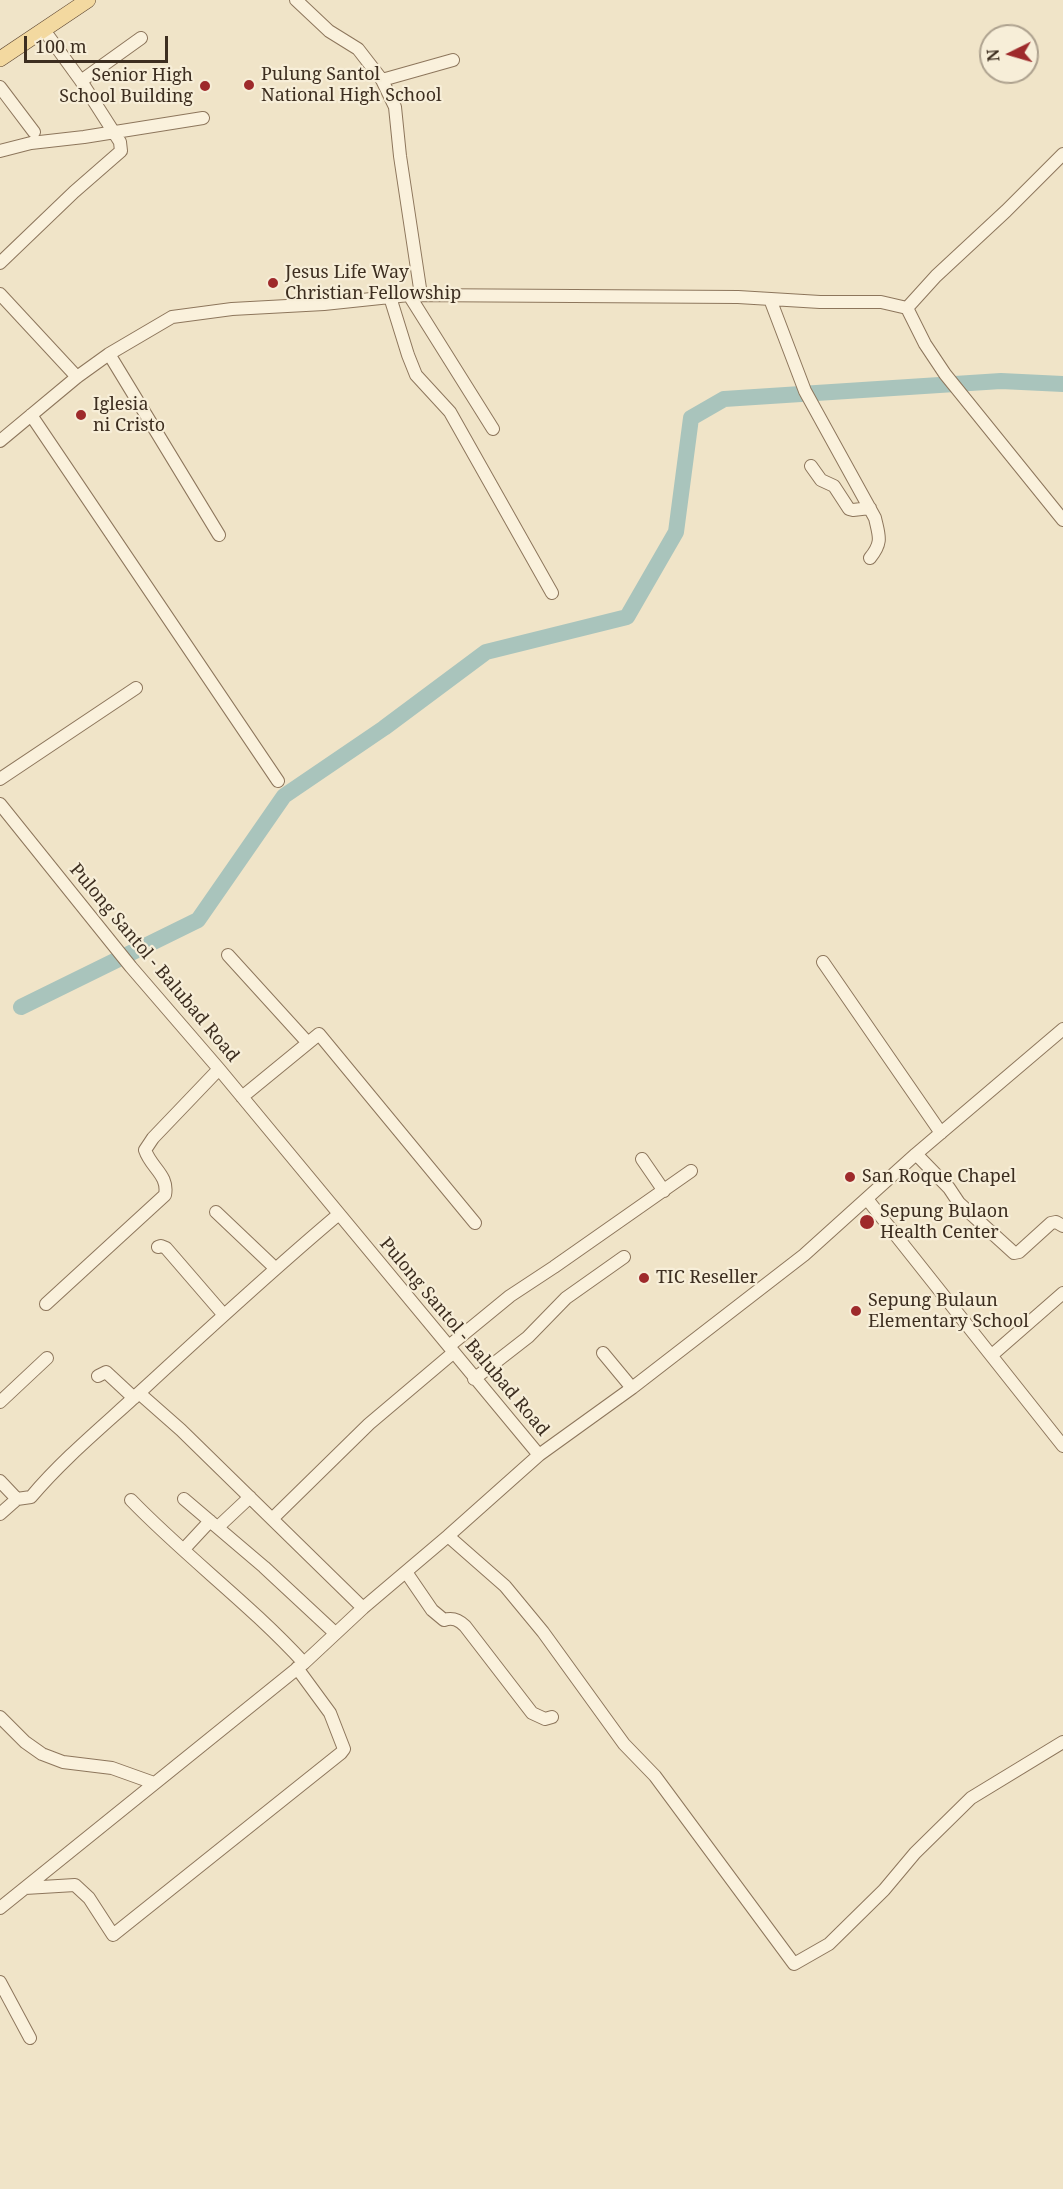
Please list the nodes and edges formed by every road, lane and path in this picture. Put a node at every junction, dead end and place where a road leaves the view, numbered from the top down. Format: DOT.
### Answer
graph roads {
  1 [pos="88,0"];
  2 [pos="296,0"];
  3 [pos="44,30"];
  4 [pos="141,38"];
  5 [pos="0,59"];
  6 [pos="453,60"];
  7 [pos="381,80"];
  8 [pos="81,81"];
  9 [pos="0,87"];
  10 [pos="203,118"];
  11 [pos="34,132"];
  12 [pos="112,132"];
  13 [pos="0,151"];
  14 [pos="1063,154"];
  15 [pos="0,263"];
  16 [pos="0,294"];
  17 [pos="415,295"];
  18 [pos="390,297"];
  19 [pos="770,299"];
  20 [pos="907,308"];
  21 [pos="109,354"];
  22 [pos="77,377"];
  23 [pos="31,415"];
  24 [pos="0,424"];
  25 [pos="493,429"];
  26 [pos="4,438"];
  27 [pos="811,466"];
  28 [pos="870,508"];
  29 [pos="1063,520"];
  30 [pos="219,535"];
  31 [pos="870,558"];
  32 [pos="552,593"];
  33 [pos="136,688"];
  34 [pos="0,779"];
  35 [pos="278,781"];
  36 [pos="0,804"];
  37 [pos="228,955"];
  38 [pos="823,962"];
  39 [pos="1063,1029"];
  40 [pos="308,1043"];
  41 [pos="219,1069"];
  42 [pos="242,1097"];
  43 [pos="941,1133"];
  44 [pos="916,1154"];
  45 [pos="642,1159"];
  46 [pos="691,1172"];
  47 [pos="664,1191"];
  48 [pos="867,1199"];
  49 [pos="216,1212"];
  50 [pos="339,1214"];
  51 [pos="475,1223"];
  52 [pos="1063,1226"];
  53 [pos="158,1246"];
  54 [pos="624,1257"];
  55 [pos="275,1268"];
  56 [pos="1063,1293"];
  57 [pos="46,1304"];
  58 [pos="223,1314"];
  59 [pos="451,1350"];
  60 [pos="603,1353"];
  61 [pos="992,1355"];
  62 [pos="47,1358"];
  63 [pos="98,1376"];
  64 [pos="474,1379"];
  65 [pos="632,1388"];
  66 [pos="136,1395"];
  67 [pos="0,1402"];
  68 [pos="1063,1446"];
  69 [pos="539,1455"];
  70 [pos="0,1481"];
  71 [pos="250,1497"];
  72 [pos="17,1499"];
  73 [pos="184,1499"];
  74 [pos="131,1500"];
  75 [pos="0,1514"];
  76 [pos="272,1519"];
  77 [pos="214,1524"];
  78 [pos="448,1536"];
  79 [pos="184,1549"];
  80 [pos="406,1572"];
  81 [pos="363,1608"];
  82 [pos="335,1633"];
  83 [pos="300,1665"];
  84 [pos="0,1717"];
  85 [pos="552,1717"];
  86 [pos="1063,1742"];
  87 [pos="154,1783"];
  88 [pos="25,1888"];
  89 [pos="0,1908"];
  90 [pos="0,1982"];
  91 [pos="30,2038"];
  1 -- 3 [label="main road"];
  2 -- 7 [label="street"];
  3 -- 5 [label="main road"];
  3 -- 8 [label="street"];
  4 -- 8 [label="street"];
  6 -- 7 [label="street"];
  7 -- 17 [label="street"];
  8 -- 12 [label="street"];
  9 -- 11 [label="street"];
  10 -- 12 [label="street"];
  12 -- 13 [label="street"];
  12 -- 15 [label="street"];
  14 -- 20 [label="street"];
  16 -- 22 [label="street"];
  17 -- 18 [label="street"];
  17 -- 19 [label="street"];
  17 -- 25 [label="street"];
  18 -- 21 [label="street"];
  18 -- 32 [label="street"];
  19 -- 20 [label="street"];
  19 -- 28 [label="street"];
  20 -- 29 [label="street"];
  21 -- 22 [label="street"];
  21 -- 30 [label="street"];
  22 -- 23 [label="street"];
  23 -- 26 [label="street"];
  23 -- 35 [label="street"];
  24 -- 26 [label="street"];
  27 -- 28 [label="street"];
  28 -- 31 [label="street"];
  33 -- 34 [label="street"];
  36 -- 41 [label="street, Pulong Santol - Balubad Road"];
  37 -- 40 [label="street"];
  38 -- 43 [label="street"];
  39 -- 43 [label="street, Pulong Santol - Balubad Road"];
  40 -- 42 [label="street"];
  40 -- 51 [label="street"];
  41 -- 42 [label="street, Pulong Santol - Balubad Road"];
  41 -- 57 [label="street"];
  42 -- 50 [label="street, Pulong Santol - Balubad Road"];
  43 -- 44 [label="street, Pulong Santol - Balubad Road"];
  44 -- 48 [label="street, Pulong Santol - Balubad Road"];
  44 -- 52 [label="street"];
  45 -- 47 [label="street"];
  46 -- 47 [label="street"];
  47 -- 59 [label="street"];
  48 -- 61 [label="street"];
  48 -- 65 [label="street, Pulong Santol - Balubad Road"];
  49 -- 55 [label="street"];
  50 -- 55 [label="street"];
  50 -- 59 [label="street, Pulong Santol - Balubad Road"];
  53 -- 58 [label="street"];
  54 -- 64 [label="street"];
  55 -- 58 [label="street"];
  56 -- 61 [label="street"];
  58 -- 66 [label="street"];
  59 -- 64 [label="street, Pulong Santol - Balubad Road"];
  59 -- 76 [label="street"];
  60 -- 65 [label="street"];
  61 -- 68 [label="street"];
  62 -- 67 [label="street"];
  63 -- 66 [label="street"];
  64 -- 69 [label="street, Pulong Santol - Balubad Road"];
  65 -- 69 [label="street, Pulong Santol - Balubad Road"];
  66 -- 71 [label="street"];
  66 -- 72 [label="street"];
  69 -- 78 [label="street"];
  70 -- 72 [label="street"];
  71 -- 76 [label="street"];
  71 -- 77 [label="street"];
  72 -- 75 [label="street"];
  73 -- 77 [label="street"];
  74 -- 79 [label="street"];
  76 -- 81 [label="street"];
  77 -- 79 [label="street"];
  77 -- 82 [label="street"];
  78 -- 80 [label="street"];
  78 -- 86 [label="street"];
  79 -- 83 [label="street"];
  80 -- 81 [label="street"];
  80 -- 85 [label="street"];
  81 -- 82 [label="street"];
  82 -- 83 [label="street"];
  83 -- 87 [label="street"];
  83 -- 88 [label="street"];
  84 -- 87 [label="street"];
  87 -- 88 [label="street"];
  88 -- 89 [label="street"];
  90 -- 91 [label="street"];
}
